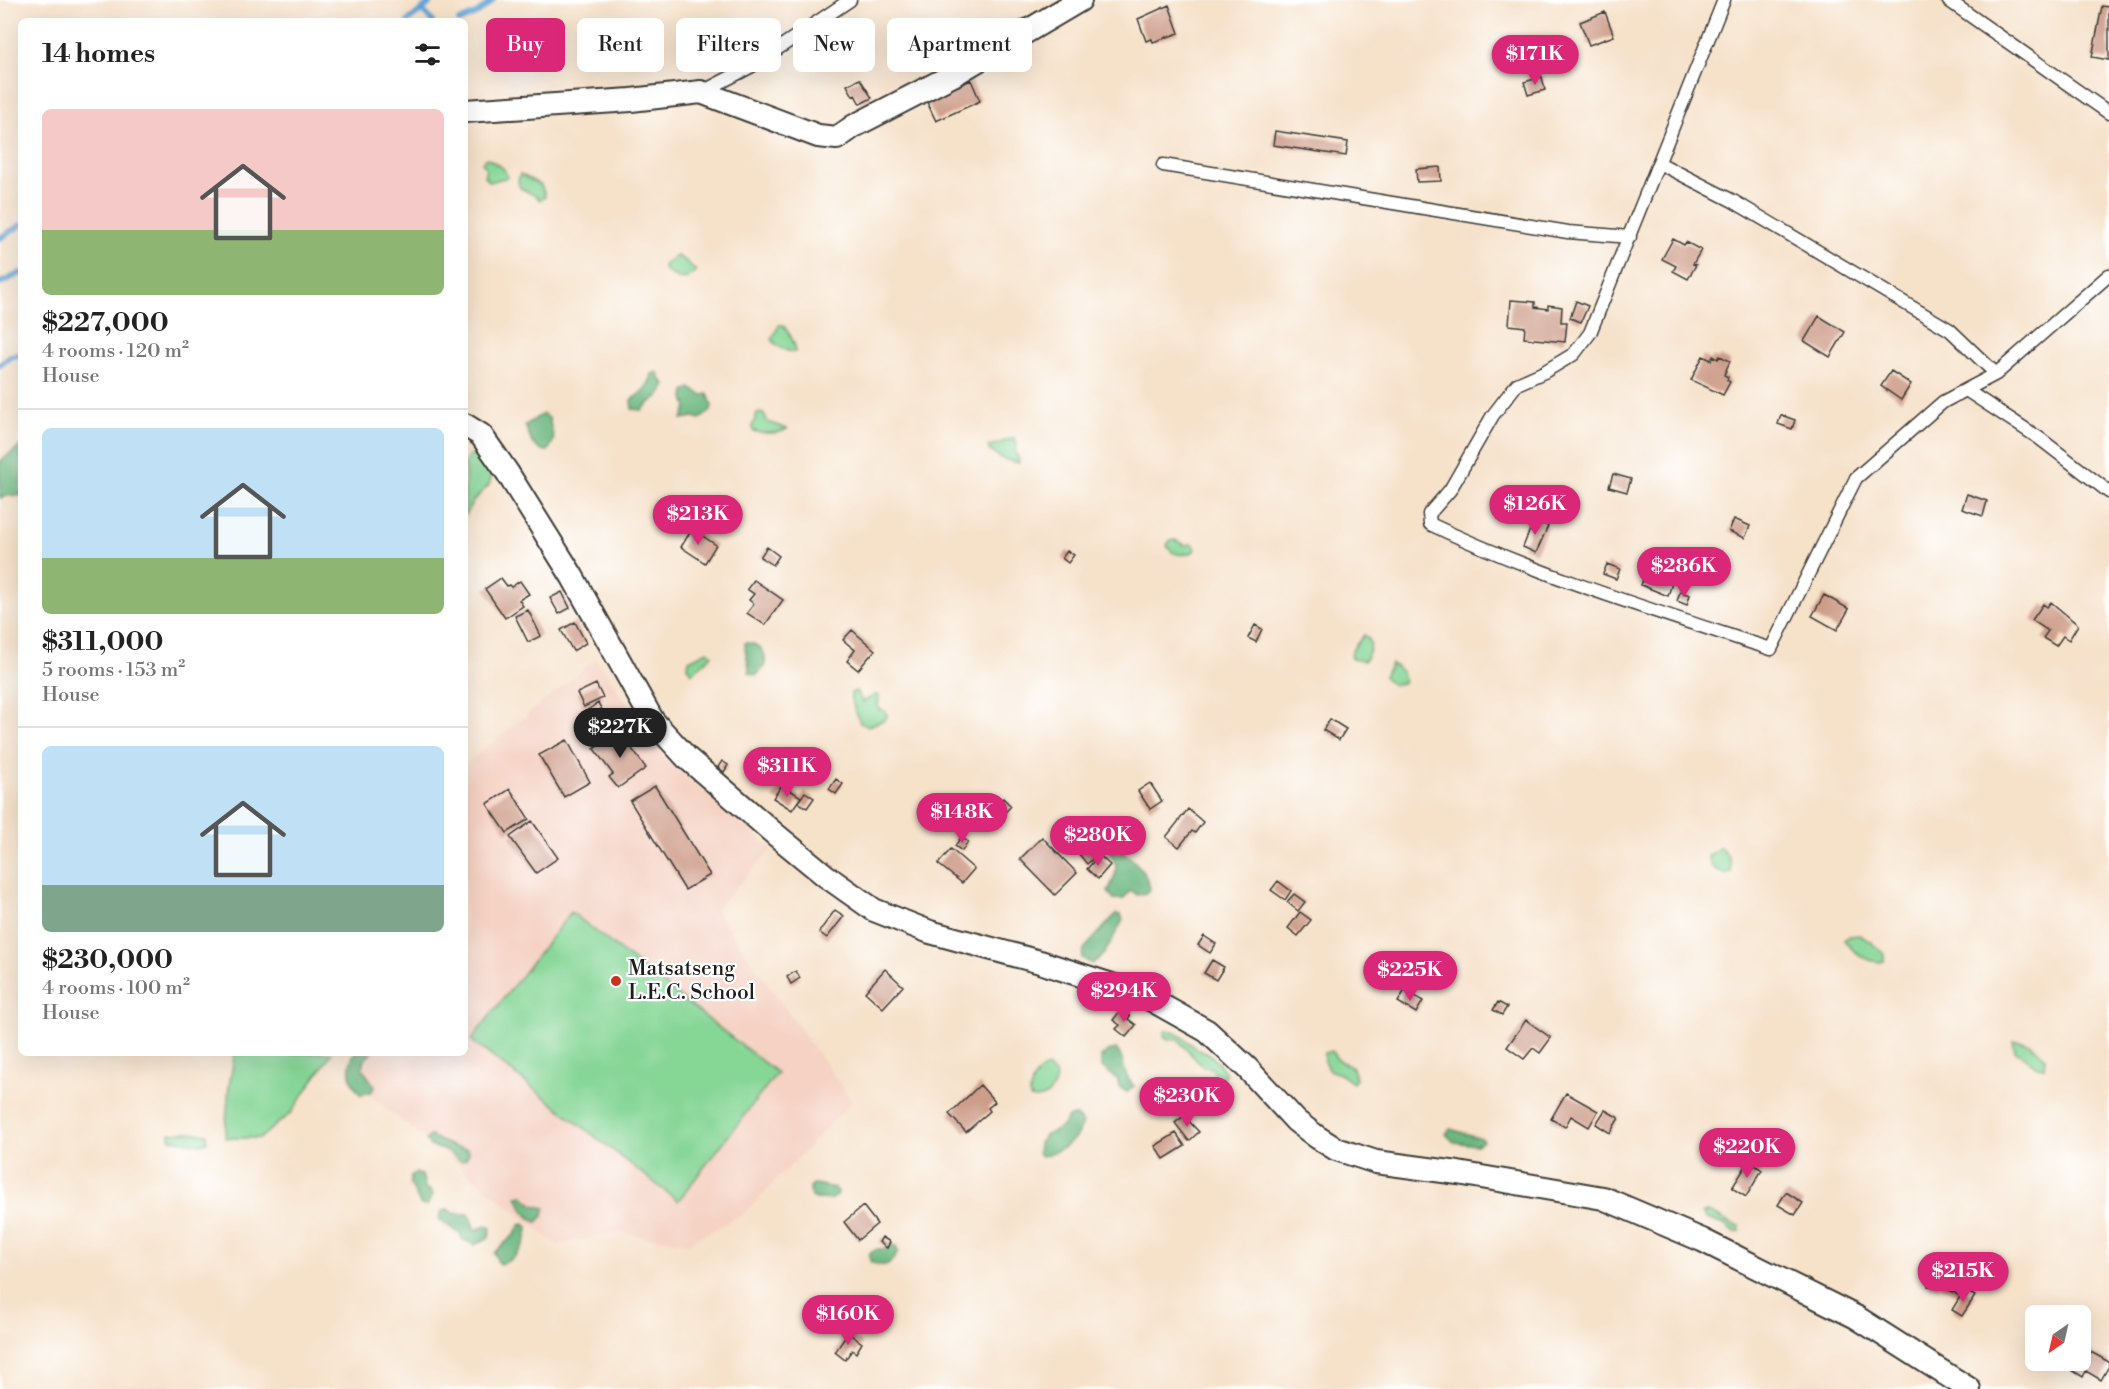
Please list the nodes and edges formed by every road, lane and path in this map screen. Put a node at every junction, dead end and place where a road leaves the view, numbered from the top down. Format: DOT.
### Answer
graph roads {
  1 [pos="850,0"];
  2 [pos="1080,0"];
  3 [pos="1724,0"];
  4 [pos="1948,0"];
  5 [pos="701,92"];
  6 [pos="468,111"];
  7 [pos="2109,113"];
  8 [pos="1659,163"];
  9 [pos="1163,165"];
  10 [pos="1630,237"];
  11 [pos="2109,275"];
  12 [pos="1996,374"];
  13 [pos="1966,390"];
  14 [pos="468,427"];
  15 [pos="2109,492"];
  16 [pos="1969,1389"];
  1 -- 5 [label="lane"];
  2 -- 5 [label="street"];
  3 -- 8 [label="lane"];
  4 -- 7 [label="lane"];
  5 -- 6 [label="street"];
  8 -- 10 [label="lane"];
  8 -- 12 [label="lane"];
  9 -- 10 [label="lane"];
  10 -- 13 [label="lane"];
  11 -- 12 [label="lane"];
  12 -- 13 [label="lane"];
  13 -- 15 [label="lane"];
  14 -- 16 [label="street"];
}
